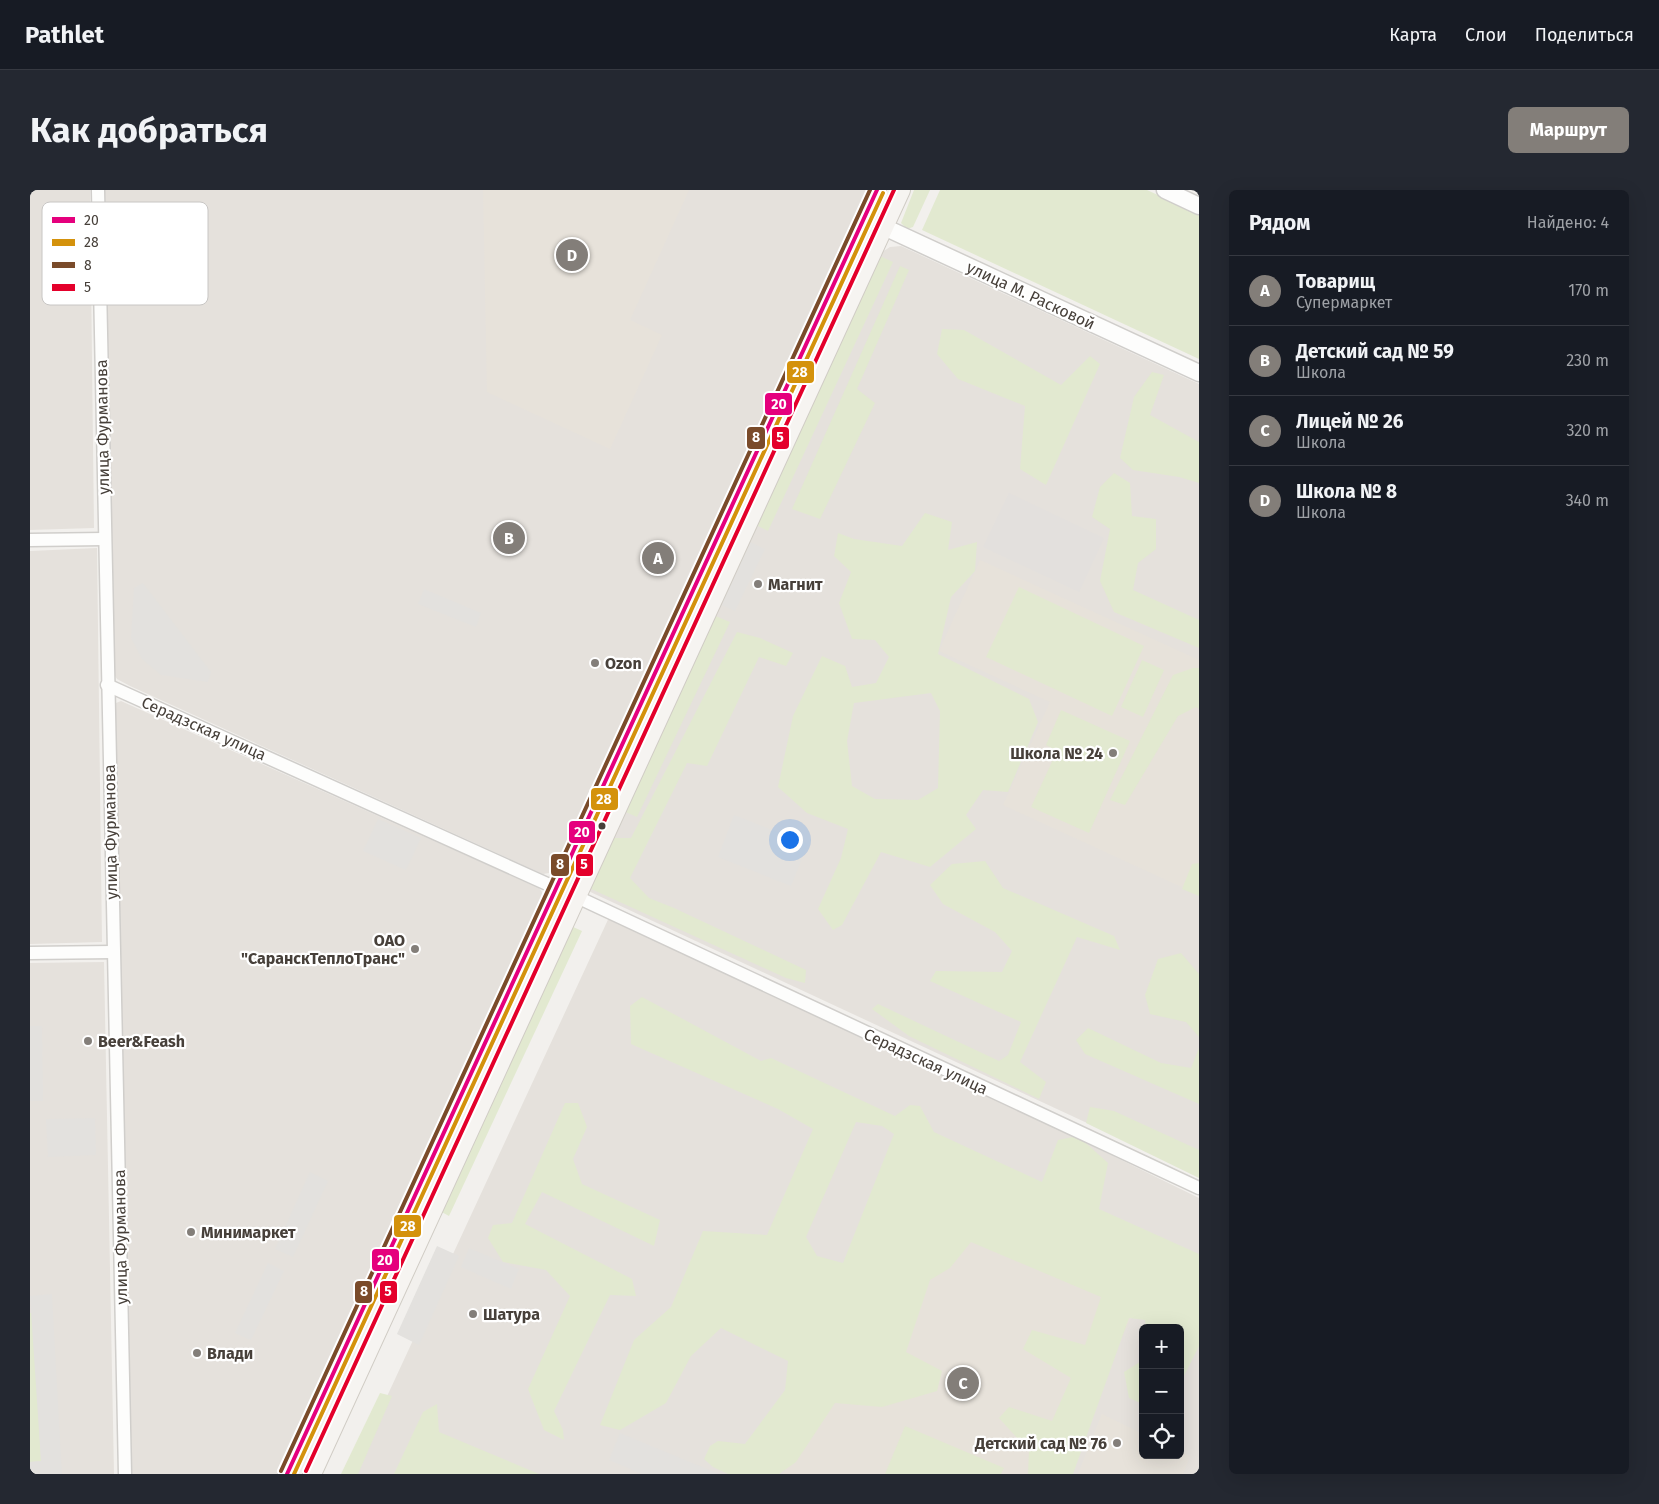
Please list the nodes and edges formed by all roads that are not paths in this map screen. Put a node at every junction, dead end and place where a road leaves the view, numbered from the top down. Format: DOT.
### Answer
graph roads {
  1 [pos="877,190"];
  2 [pos="901,190"];
  3 [pos="1164,190"];
  4 [pos="1199,206"];
  5 [pos="866,215"];
  6 [pos="884,228"];
  7 [pos="100,305"];
  8 [pos="1199,373"];
  9 [pos="104,539"];
  10 [pos="30,540"];
  11 [pos="107,685"];
  12 [pos="556,888"];
  13 [pos="576,898"];
  14 [pos="113,952"];
  15 [pos="30,953"];
  16 [pos="1199,1188"];
  17 [pos="125,1474"];
  18 [pos="287,1474"];
  19 [pos="312,1474"];
  1 -- 5 [label="main road"];
  2 -- 6 [label="main road"];
  3 -- 4 [label="street"];
  5 -- 6 [label="main road, улица М. Расковой"];
  5 -- 12 [label="main road"];
  6 -- 8 [label="street, улица М. Расковой"];
  6 -- 13 [label="main road"];
  7 -- 9 [label="street, улица Фурманова"];
  9 -- 10 [label="street"];
  9 -- 11 [label="street, улица Фурманова"];
  11 -- 12 [label="street, Серадзская улица"];
  11 -- 14 [label="street, улица Фурманова"];
  12 -- 13 [label="main road, Серадзская улица"];
  12 -- 18 [label="main road"];
  13 -- 16 [label="street, Серадзская улица"];
  13 -- 19 [label="main road"];
  14 -- 15 [label="street"];
  14 -- 17 [label="street, улица Фурманова"];
}
